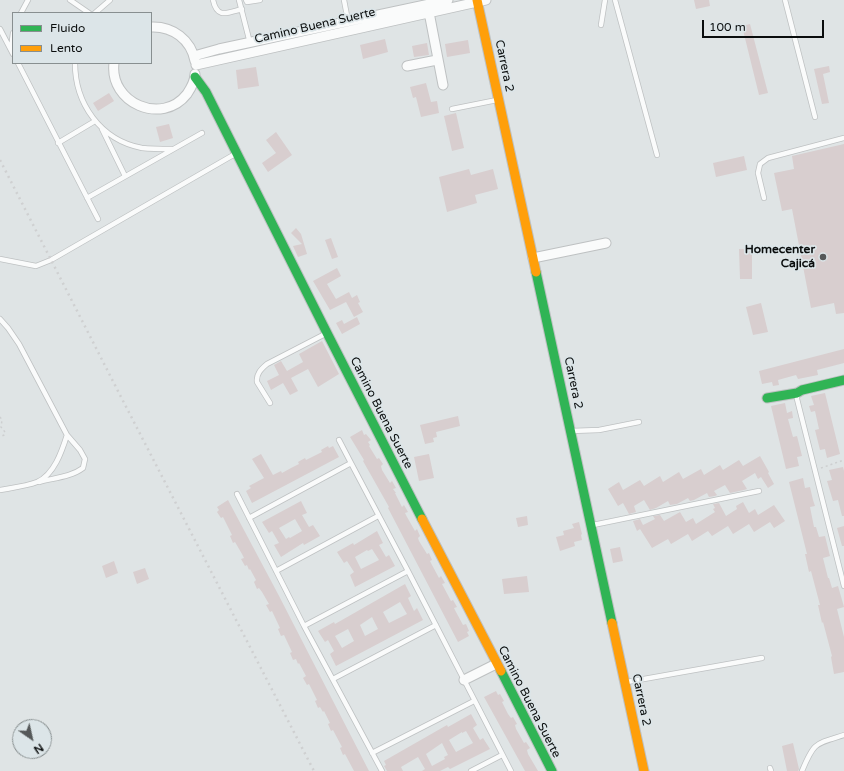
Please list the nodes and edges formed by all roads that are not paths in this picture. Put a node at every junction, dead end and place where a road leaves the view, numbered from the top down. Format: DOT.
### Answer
graph roads {
  1 [pos="28,0"];
  2 [pos="70,0"];
  3 [pos="110,0"];
  4 [pos="213,0"];
  5 [pos="239,0"];
  6 [pos="246,0"];
  7 [pos="260,0"];
  8 [pos="344,0"];
  9 [pos="448,0"];
  10 [pos="605,0"];
  11 [pos="615,0"];
  12 [pos="785,0"];
  13 [pos="480,1"];
  14 [pos="242,9"];
  15 [pos="428,9"];
  16 [pos="22,12"];
  17 [pos="88,12"];
  18 [pos="96,12"];
  19 [pos="601,25"];
  20 [pos="349,26"];
  21 [pos="152,27"];
  22 [pos="0,29"];
  23 [pos="250,43"];
  24 [pos="12,52"];
  25 [pos="437,60"];
  26 [pos="195,61"];
  27 [pos="18,64"];
  28 [pos="75,64"];
  29 [pos="114,64"];
  30 [pos="407,66"];
  31 [pos="195,77"];
  32 [pos="443,85"];
  33 [pos="499,100"];
  34 [pos="452,109"];
  35 [pos="815,117"];
  36 [pos="95,121"];
  37 [pos="101,127"];
  38 [pos="202,133"];
  39 [pos="844,138"];
  40 [pos="58,143"];
  41 [pos="172,149"];
  42 [pos="236,154"];
  43 [pos="657,155"];
  44 [pos="125,176"];
  45 [pos="87,198"];
  46 [pos="764,198"];
  47 [pos="98,219"];
  48 [pos="606,242"];
  49 [pos="533,258"];
  50 [pos="0,259"];
  51 [pos="0,319"];
  52 [pos="327,333"];
  53 [pos="844,380"];
  54 [pos="797,393"];
  55 [pos="767,398"];
  56 [pos="270,403"];
  57 [pos="638,422"];
  58 [pos="571,431"];
  59 [pos="67,435"];
  60 [pos="339,440"];
  61 [pos="351,464"];
  62 [pos="38,482"];
  63 [pos="0,490"];
  64 [pos="759,491"];
  65 [pos="237,494"];
  66 [pos="378,516"];
  67 [pos="249,518"];
  68 [pos="591,525"];
  69 [pos="842,569"];
  70 [pos="276,571"];
  71 [pos="408,571"];
  72 [pos="844,586"];
  73 [pos="436,625"];
  74 [pos="304,626"];
  75 [pos="762,658"];
  76 [pos="496,664"];
  77 [pos="333,680"];
  78 [pos="464,680"];
  79 [pos="625,682"];
  80 [pos="474,701"];
  81 [pos="844,735"];
  82 [pos="372,753"];
  83 [pos="502,755"];
  84 [pos="382,771"];
  85 [pos="471,771"];
  86 [pos="511,771"];
  87 [pos="552,771"];
  88 [pos="644,771"];
  89 [pos="802,771"];
  1 -- 16 [label="lane"];
  2 -- 17 [label="lane"];
  3 -- 18 [label="lane"];
  4 -- 14 [label="lane"];
  5 -- 14 [label="lane"];
  6 -- 7 [label="lane"];
  8 -- 20 [label="lane"];
  9 -- 15 [label="street, Camino Buena Suerte"];
  10 -- 19 [label="lane"];
  11 -- 43 [label="lane"];
  12 -- 35 [label="lane"];
  13 -- 15 [label="street, Camino Buena Suerte"];
  13 -- 33 [label="street, Carrera 2"];
  14 -- 23 [label="lane"];
  15 -- 20 [label="street, Camino Buena Suerte"];
  15 -- 25 [label="street"];
  20 -- 23 [label="street, Camino Buena Suerte"];
  20 -- 26 [label="street, Camino Buena Suerte"];
  21 -- 26 [label="street"];
  22 -- 24 [label="lane"];
  23 -- 26 [label="street, Camino Buena Suerte"];
  25 -- 30 [label="street"];
  25 -- 32 [label="street"];
  26 -- 31 [label="street"];
  27 -- 40 [label="lane"];
  28 -- 36 [label="lane"];
  29 -- 31 [label="street"];
  31 -- 42 [label="street, Camino Buena Suerte"];
  33 -- 34 [label="lane"];
  33 -- 49 [label="street, Carrera 2"];
  36 -- 37 [label="lane"];
  36 -- 40 [label="lane"];
  37 -- 41 [label="lane"];
  37 -- 44 [label="lane"];
  38 -- 41 [label="lane"];
  39 -- 46 [label="lane"];
  40 -- 45 [label="lane"];
  41 -- 44 [label="lane"];
  42 -- 50 [label="lane"];
  42 -- 52 [label="street, Camino Buena Suerte"];
  44 -- 45 [label="lane"];
  45 -- 47 [label="lane"];
  48 -- 49 [label="street"];
  49 -- 58 [label="street, Carrera 2"];
  51 -- 59 [label="lane"];
  52 -- 56 [label="lane"];
  52 -- 76 [label="street, Camino Buena Suerte"];
  53 -- 54 [label="street"];
  54 -- 55 [label="street"];
  54 -- 69 [label="lane"];
  57 -- 58 [label="lane"];
  58 -- 68 [label="street, Carrera 2"];
  59 -- 62 [label="lane"];
  59 -- 62 [label="lane"];
  60 -- 61 [label="lane"];
  61 -- 66 [label="lane"];
  61 -- 67 [label="lane"];
  62 -- 63 [label="lane"];
  64 -- 68 [label="lane"];
  65 -- 67 [label="lane"];
  66 -- 70 [label="lane"];
  66 -- 71 [label="lane"];
  67 -- 70 [label="lane"];
  68 -- 79 [label="street, Carrera 2"];
  69 -- 72 [label="lane"];
  70 -- 74 [label="lane"];
  71 -- 73 [label="lane"];
  71 -- 74 [label="lane"];
  73 -- 77 [label="lane"];
  73 -- 78 [label="lane"];
  74 -- 77 [label="lane"];
  75 -- 79 [label="lane"];
  76 -- 78 [label="street"];
  76 -- 87 [label="street, Camino Buena Suerte"];
  77 -- 82 [label="lane"];
  78 -- 80 [label="lane"];
  79 -- 88 [label="street, Carrera 2"];
  80 -- 82 [label="lane"];
  80 -- 83 [label="lane"];
  81 -- 89 [label="lane"];
  82 -- 84 [label="lane"];
  83 -- 85 [label="lane"];
  83 -- 86 [label="lane"];
}
